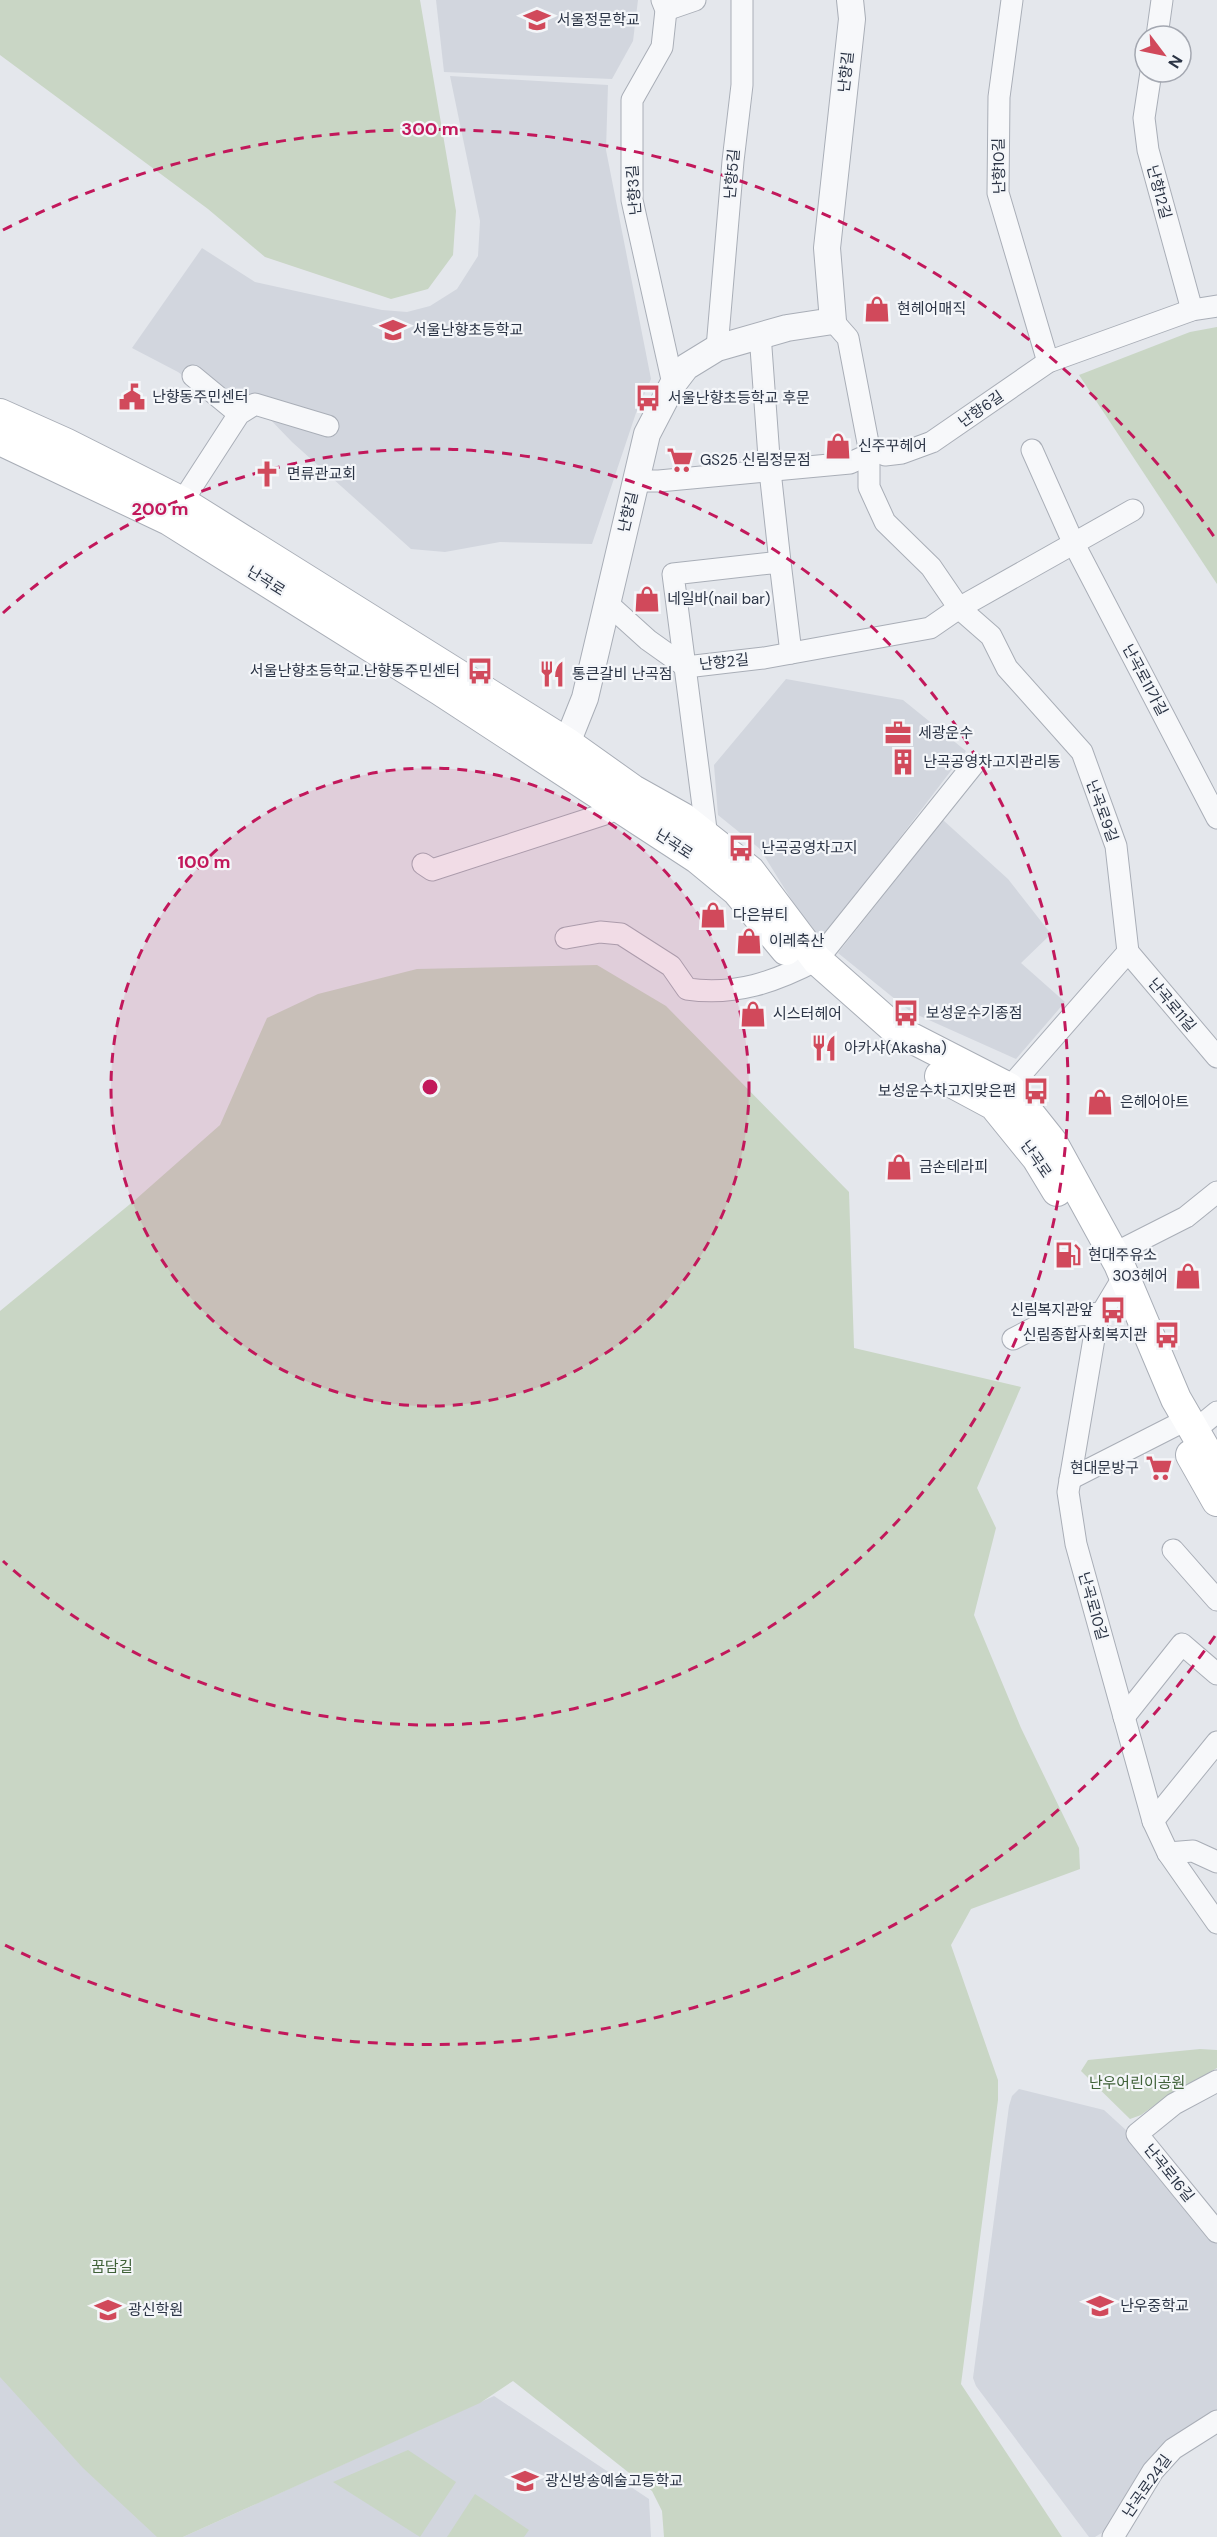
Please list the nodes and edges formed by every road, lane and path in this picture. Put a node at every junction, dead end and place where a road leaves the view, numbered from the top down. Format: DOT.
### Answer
graph roads {
  1 [pos="694,0"];
  2 [pos="742,0"];
  3 [pos="850,0"];
  4 [pos="1012,0"];
  5 [pos="1162,0"];
  6 [pos="664,5"];
  7 [pos="1159,24"];
  8 [pos="1149,84"];
  9 [pos="1217,306"];
  10 [pos="1192,310"];
  11 [pos="833,321"];
  12 [pos="760,334"];
  13 [pos="717,348"];
  14 [pos="1048,362"];
  15 [pos="193,376"];
  16 [pos="673,384"];
  17 [pos="0,414"];
  18 [pos="239,414"];
  19 [pos="328,426"];
  20 [pos="0,440"];
  21 [pos="1032,450"];
  22 [pos="869,451"];
  23 [pos="770,471"];
  24 [pos="635,481"];
  25 [pos="182,502"];
  26 [pos="1133,510"];
  27 [pos="1073,542"];
  28 [pos="780,562"];
  29 [pos="607,603"];
  30 [pos="959,608"];
  31 [pos="791,653"];
  32 [pos="686,666"];
  33 [pos="567,743"];
  34 [pos="974,765"];
  35 [pos="624,798"];
  36 [pos="1217,818"];
  37 [pos="707,837"];
  38 [pos="423,864"];
  39 [pos="566,938"];
  40 [pos="1128,952"];
  41 [pos="809,964"];
  42 [pos="1217,1057"];
  43 [pos="1009,1088"];
  44 [pos="1217,1192"];
  45 [pos="1114,1283"];
  46 [pos="1013,1339"];
  47 [pos="1217,1412"];
  48 [pos="1185,1425"];
  49 [pos="1217,1470"];
  50 [pos="1070,1479"];
  51 [pos="1217,1501"];
  52 [pos="1173,1550"];
  53 [pos="1217,1600"];
  54 [pos="1217,1674"];
  55 [pos="1124,1717"];
  56 [pos="1217,1742"];
  57 [pos="1153,1821"];
  58 [pos="1168,1853"];
  59 [pos="1217,1862"];
  60 [pos="1217,1923"];
  61 [pos="1217,2081"];
  62 [pos="1217,2232"];
  63 [pos="1217,2421"];
  64 [pos="1113,2537"];
  1 -- 6 [label="street"];
  2 -- 13 [label="street, 난향5길"];
  3 -- 11 [label="street, 난향길"];
  4 -- 14 [label="street, 난향10길"];
  5 -- 7 [label="street"];
  6 -- 16 [label="street, 난향3길"];
  8 -- 10 [label="street, 난향12길"];
  9 -- 10 [label="street, 난향6길"];
  10 -- 14 [label="street, 난향6길"];
  11 -- 12 [label="street, 난향길"];
  11 -- 22 [label="street"];
  12 -- 13 [label="street, 난향길"];
  12 -- 23 [label="street"];
  13 -- 16 [label="street, 난향길"];
  14 -- 22 [label="street, 난향6길"];
  15 -- 18 [label="street"];
  16 -- 24 [label="street, 난향길"];
  17 -- 25 [label="main road, 난곡로"];
  18 -- 19 [label="street"];
  18 -- 25 [label="street"];
  20 -- 35 [label="main road, 난곡로"];
  21 -- 27 [label="street, 난곡로11가길"];
  22 -- 23 [label="street"];
  22 -- 30 [label="street, 난곡로9길"];
  23 -- 24 [label="street"];
  23 -- 28 [label="street"];
  24 -- 29 [label="street, 난향길"];
  25 -- 33 [label="main road, 난곡로"];
  26 -- 27 [label="street"];
  27 -- 30 [label="street"];
  27 -- 36 [label="street, 난곡로11가길"];
  28 -- 31 [label="street"];
  28 -- 32 [label="street"];
  29 -- 32 [label="street, 난향2길"];
  29 -- 33 [label="street, 난향길"];
  30 -- 31 [label="street, 난향2길"];
  30 -- 40 [label="street, 난곡로9길"];
  31 -- 32 [label="street, 난향2길"];
  32 -- 37 [label="street"];
  33 -- 35 [label="main road, 난곡로"];
  34 -- 41 [label="street"];
  35 -- 37 [label="main road, 난곡로"];
  35 -- 38 [label="street"];
  35 -- 41 [label="main road, 난곡로"];
  37 -- 41 [label="main road, 난곡로"];
  39 -- 41 [label="street"];
  40 -- 42 [label="street, 난곡로11길"];
  40 -- 43 [label="street"];
  41 -- 43 [label="main road, 난곡로"];
  41 -- 45 [label="main road, 난곡로"];
  43 -- 45 [label="main road, 난곡로"];
  44 -- 45 [label="street"];
  45 -- 46 [label="street"];
  45 -- 48 [label="main road, 난곡로"];
  45 -- 50 [label="street, 난곡로10길"];
  47 -- 48 [label="street"];
  48 -- 49 [label="main road, 난곡로"];
  48 -- 50 [label="street"];
  48 -- 51 [label="main road, 난곡로"];
  50 -- 55 [label="street, 난곡로10길"];
  52 -- 53 [label="street"];
  54 -- 55 [label="street"];
  55 -- 57 [label="street, 난곡로10길"];
  56 -- 57 [label="street"];
  57 -- 58 [label="street, 난곡로10길"];
  58 -- 59 [label="street"];
  58 -- 60 [label="street, 난곡로10길"];
  61 -- 62 [label="street, 난곡로16길"];
  63 -- 64 [label="street, 난곡로24길"];
}
